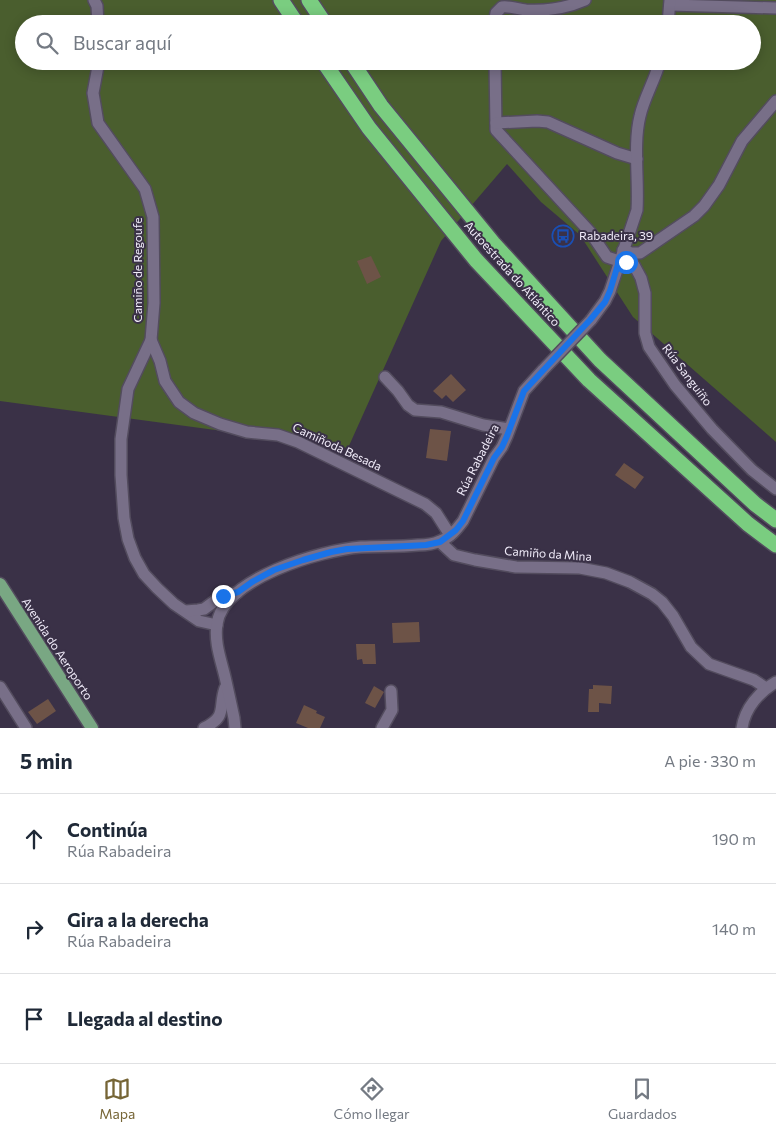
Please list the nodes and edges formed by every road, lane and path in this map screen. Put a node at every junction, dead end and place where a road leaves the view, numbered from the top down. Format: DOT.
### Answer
graph roads {
  1 [pos="94,0"];
  2 [pos="281,0"];
  3 [pos="309,0"];
  4 [pos="585,0"];
  5 [pos="670,2"];
  6 [pos="776,8"];
  7 [pos="98,15"];
  8 [pos="291,15"];
  9 [pos="319,15"];
  10 [pos="496,15"];
  11 [pos="669,15"];
  12 [pos="97,70"];
  13 [pos="329,70"];
  14 [pos="357,70"];
  15 [pos="495,70"];
  16 [pos="658,70"];
  17 [pos="776,100"];
  18 [pos="496,123"];
  19 [pos="637,159"];
  20 [pos="621,256"];
  21 [pos="151,340"];
  22 [pos="385,377"];
  23 [pos="509,429"];
  24 [pos="776,489"];
  25 [pos="776,520"];
  26 [pos="445,538"];
  27 [pos="776,545"];
  28 [pos="0,584"];
  29 [pos="238,592"];
  30 [pos="186,611"];
  31 [pos="217,625"];
  32 [pos="227,684"];
  33 [pos="771,685"];
  34 [pos="0,687"];
  35 [pos="391,690"];
  36 [pos="26,728"];
  37 [pos="92,728"];
  38 [pos="204,728"];
  39 [pos="235,728"];
  40 [pos="382,728"];
  41 [pos="742,728"];
  1 -- 7 [label="street"];
  2 -- 8 [label="highway"];
  3 -- 9 [label="highway"];
  4 -- 10 [label="street"];
  5 -- 6 [label="street"];
  5 -- 11 [label="street"];
  12 -- 21 [label="street, Camiño de Regoufe"];
  13 -- 27 [label="highway, Autoestrada do Atlántico"];
  14 -- 25 [label="highway, Autoestrada do Atlántico"];
  15 -- 18 [label="street"];
  16 -- 19 [label="street, Rúa Rabadeira"];
  17 -- 20 [label="street"];
  18 -- 19 [label="street"];
  18 -- 20 [label="street, Rúa Sanguiño"];
  19 -- 20 [label="street, Rúa Rabadeira"];
  20 -- 23 [label="street, Rúa Rabadeira, bridge"];
  20 -- 24 [label="street, Rúa Sanguiño"];
  21 -- 26 [label="street, Camiñoda Besada"];
  21 -- 30 [label="street, Camiño de Regoufe"];
  22 -- 23 [label="street"];
  23 -- 26 [label="street, Rúa Rabadeira"];
  26 -- 29 [label="street"];
  26 -- 33 [label="street, Camiño da Mina"];
  28 -- 37 [label="main road, Avenida do Aeroporto"];
  29 -- 30 [label="street"];
  29 -- 31 [label="street"];
  30 -- 31 [label="street, Camiño de Regoufe"];
  31 -- 32 [label="street"];
  32 -- 38 [label="street"];
  32 -- 39 [label="street"];
  33 -- 41 [label="street"];
  34 -- 36 [label="street"];
  35 -- 40 [label="street"];
}
